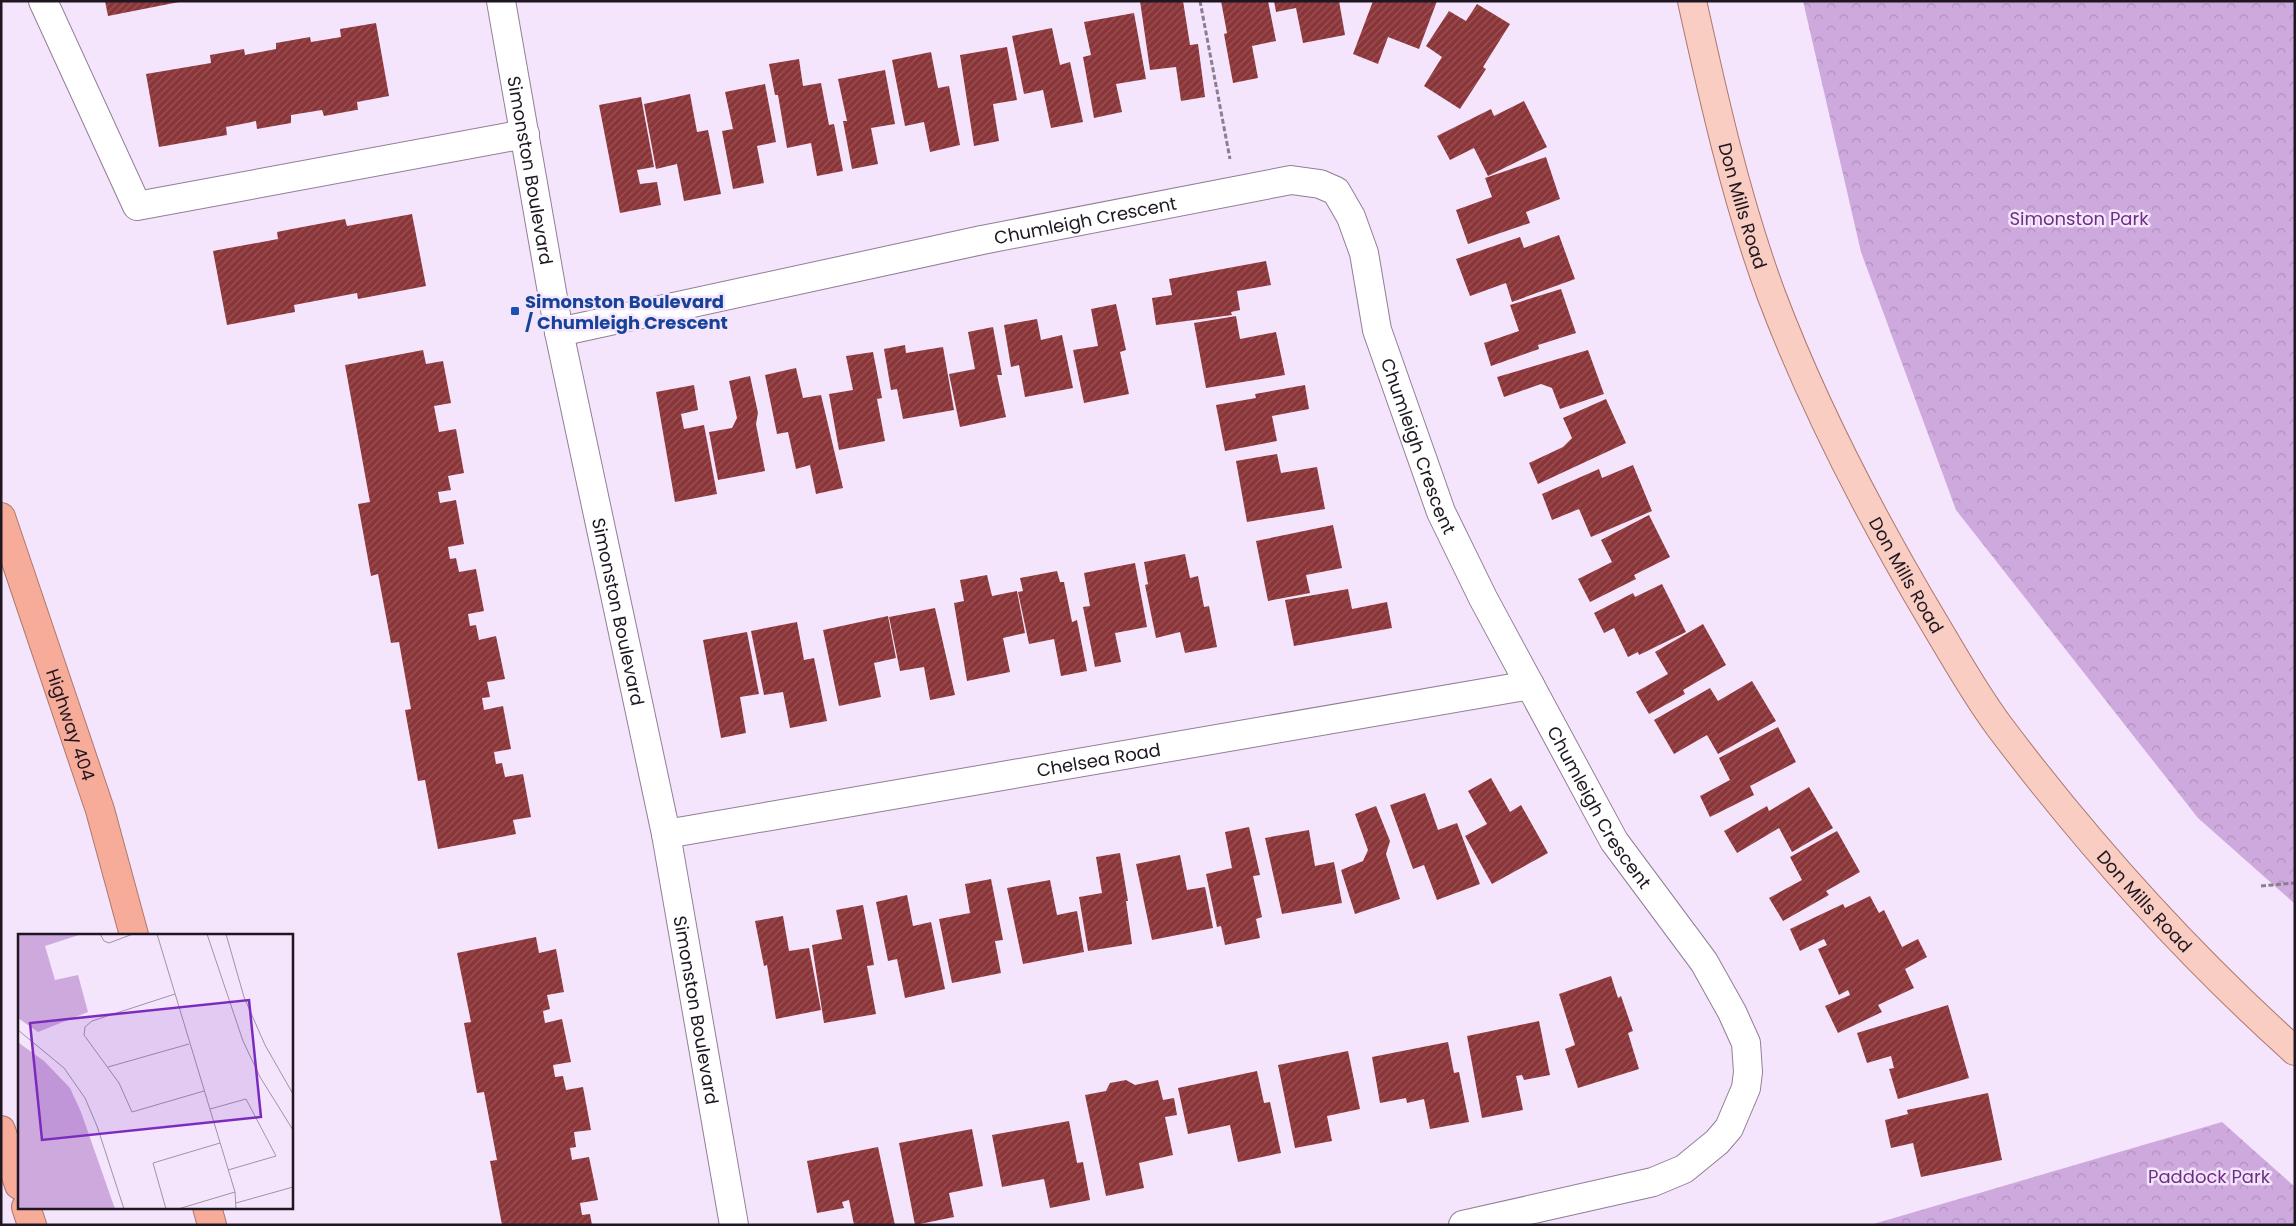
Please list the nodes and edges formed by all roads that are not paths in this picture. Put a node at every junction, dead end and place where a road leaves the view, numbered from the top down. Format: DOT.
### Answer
graph roads {
  1 [pos="43,1"];
  2 [pos="501,1"];
  3 [pos="1692,1"];
  4 [pos="525,134"];
  5 [pos="559,332"];
  6 [pos="1,517"];
  7 [pos="1530,685"];
  8 [pos="666,834"];
  9 [pos="134,934"];
  10 [pos="2295,1051"];
  11 [pos="1,1130"];
  12 [pos="18,1182"];
  13 [pos="26,1208"];
  14 [pos="207,1208"];
  15 [pos="32,1225"];
  16 [pos="212,1225"];
  17 [pos="734,1225"];
  18 [pos="1462,1225"];
  1 -- 4 [label="street"];
  2 -- 4 [label="street, Simonston Boulevard"];
  3 -- 10 [label="main road, Don Mills Road"];
  4 -- 5 [label="street, Simonston Boulevard"];
  5 -- 7 [label="street, Chumleigh Crescent"];
  5 -- 8 [label="street, Simonston Boulevard"];
  6 -- 9 [label="highway, Highway 404"];
  7 -- 8 [label="street, Chelsea Road"];
  7 -- 18 [label="street, Chumleigh Crescent"];
  8 -- 17 [label="street, Simonston Boulevard"];
  11 -- 12 [label="highway"];
  13 -- 15 [label="highway"];
  14 -- 16 [label="highway"];
}
